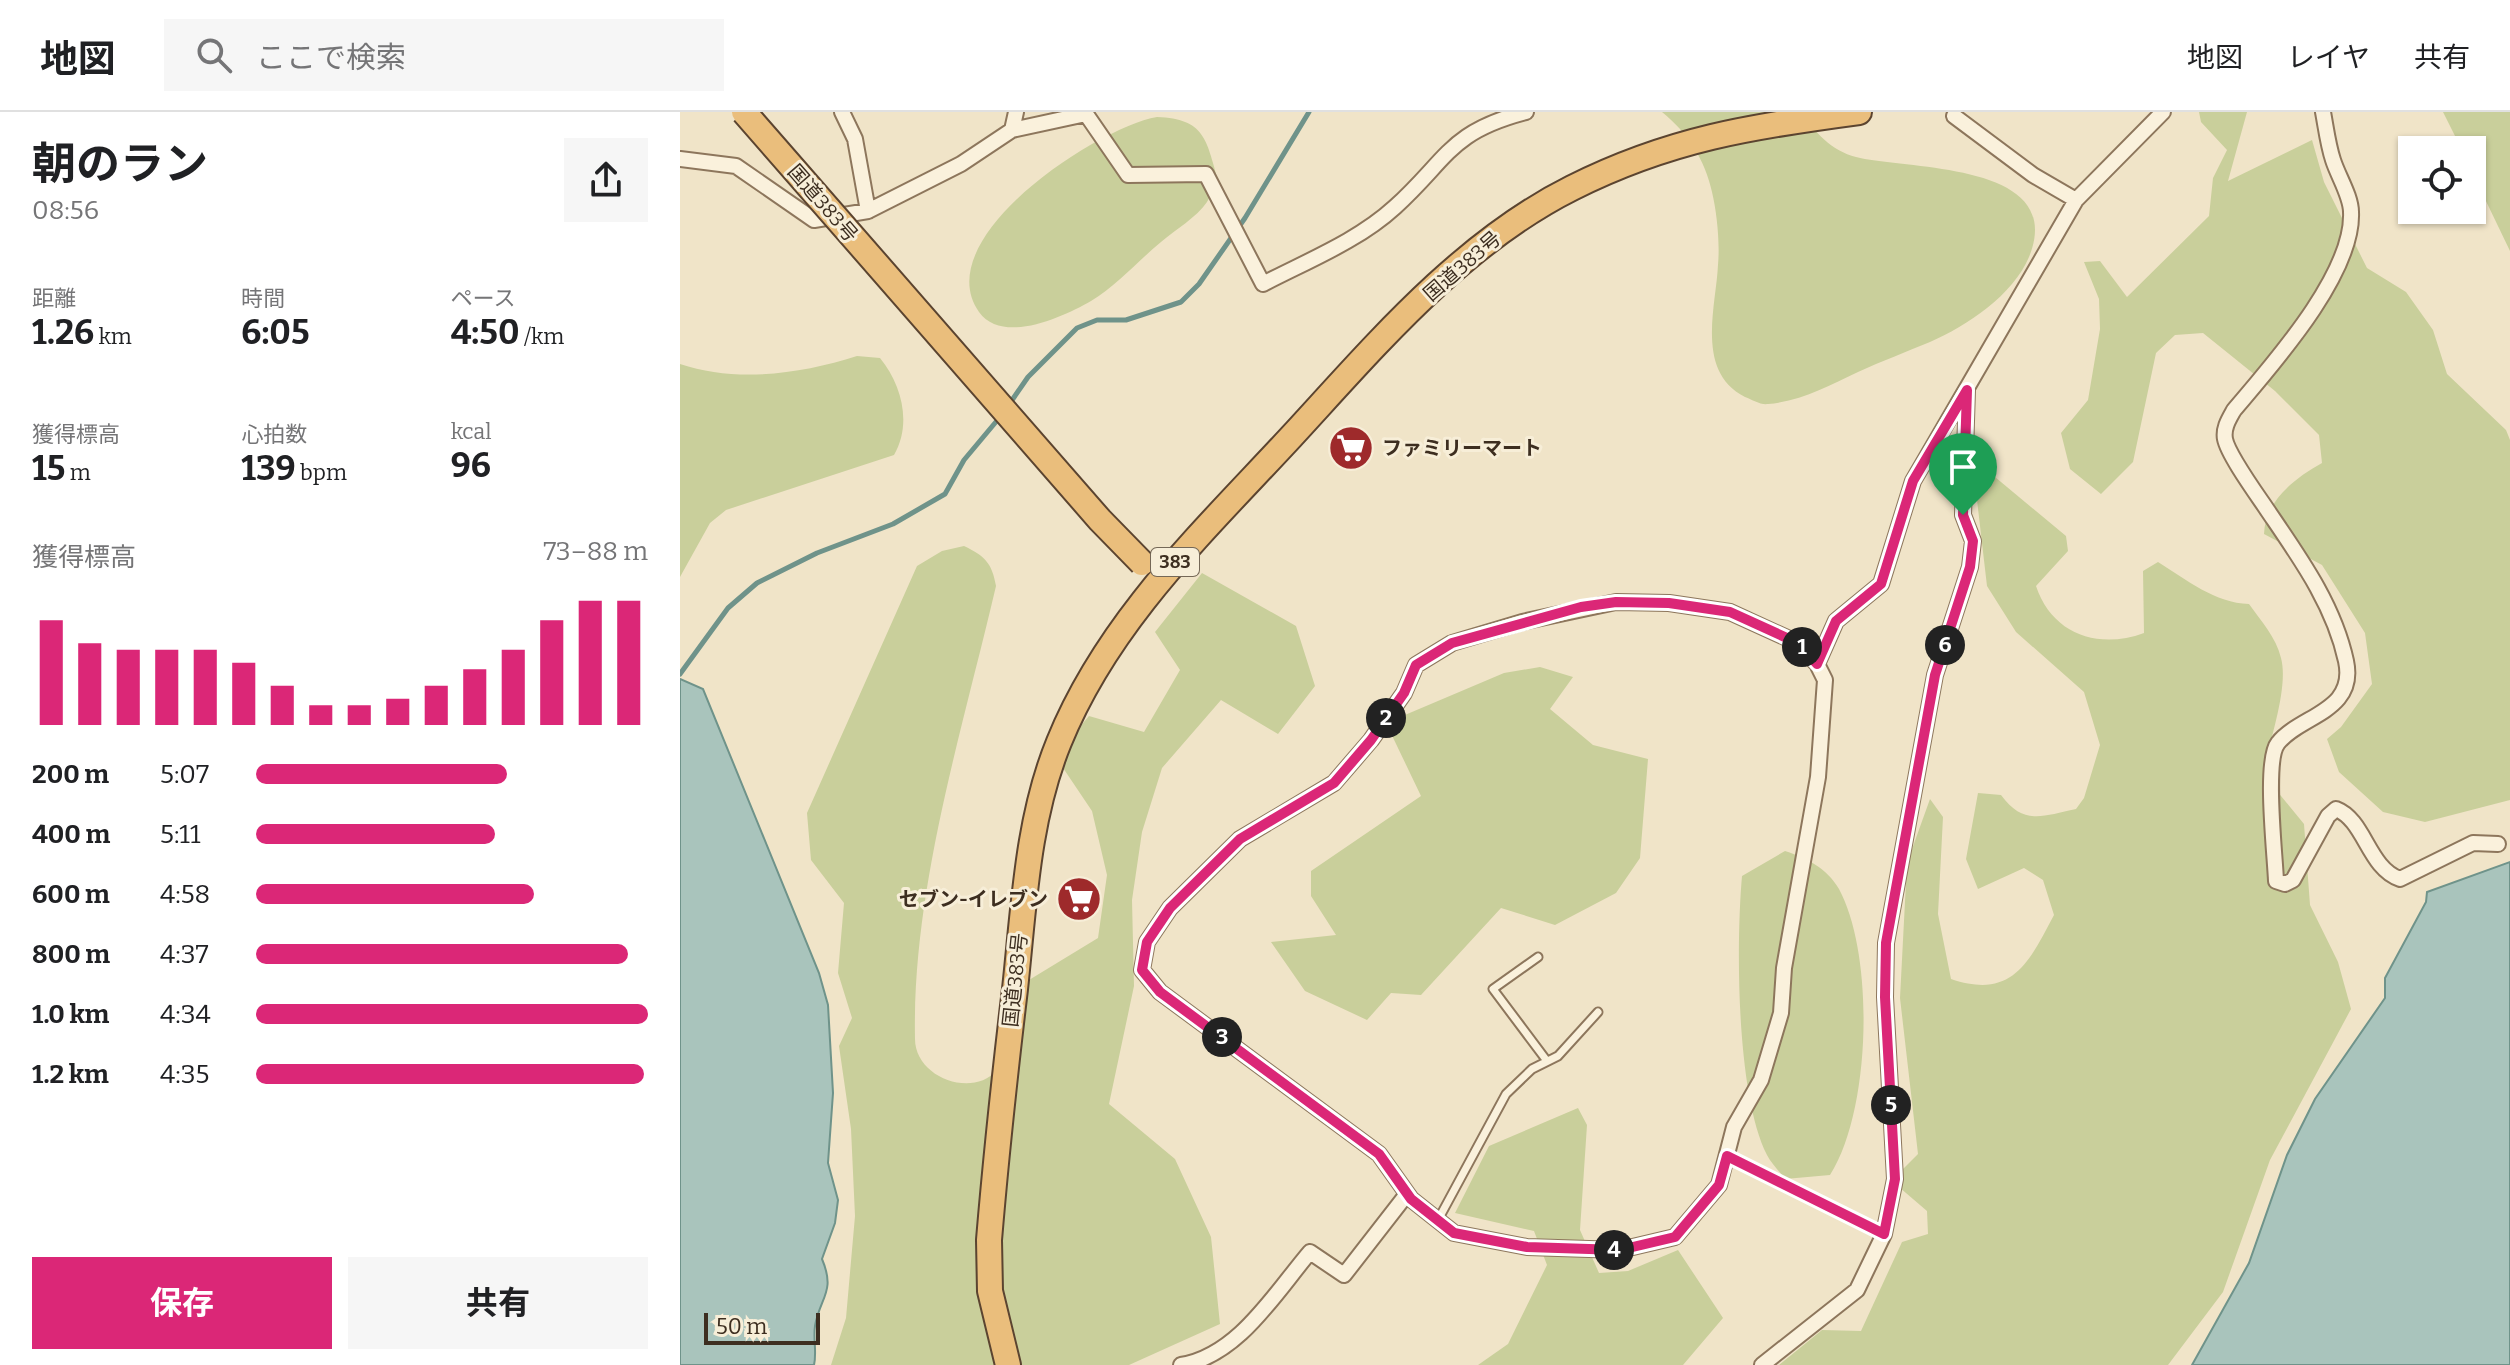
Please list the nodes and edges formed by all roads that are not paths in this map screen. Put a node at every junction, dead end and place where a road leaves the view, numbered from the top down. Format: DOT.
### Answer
graph roads {
  1 [pos="744,112"];
  2 [pos="842,112"];
  3 [pos="1016,112"];
  4 [pos="1526,112"];
  5 [pos="1859,112"];
  6 [pos="2163,112"];
  7 [pos="2323,112"];
  8 [pos="1954,116"];
  9 [pos="1012,130"];
  10 [pos="680,159"];
  11 [pos="2076,200"];
  12 [pos="868,211"];
  13 [pos="1967,390"];
  14 [pos="1151,571"];
  15 [pos="1817,664"];
  16 [pos="2498,844"];
  17 [pos="1538,957"];
  18 [pos="1598,1012"];
  19 [pos="1547,1061"];
  20 [pos="1727,1156"];
  21 [pos="1407,1194"];
  22 [pos="1438,1220"];
  23 [pos="1884,1234"];
  24 [pos="1008,1365"];
  25 [pos="1181,1365"];
  26 [pos="1762,1365"];
  1 -- 14 [label="highway, 国道383号 / 383, bridge"];
  2 -- 12 [label="street"];
  3 -- 9 [label="street"];
  4 -- 9 [label="street"];
  5 -- 14 [label="highway, 国道383号 / 383"];
  6 -- 11 [label="street"];
  7 -- 16 [label="street"];
  8 -- 11 [label="street"];
  9 -- 12 [label="street"];
  10 -- 12 [label="street"];
  11 -- 13 [label="street"];
  13 -- 15 [label="street"];
  13 -- 23 [label="street"];
  14 -- 24 [label="highway, 国道383号 / 383"];
  15 -- 20 [label="street"];
  15 -- 21 [label="street"];
  17 -- 19 [label="lane"];
  18 -- 19 [label="lane"];
  19 -- 22 [label="lane"];
  20 -- 22 [label="street"];
  20 -- 23 [label="lane"];
  21 -- 22 [label="street"];
  21 -- 25 [label="street"];
  23 -- 26 [label="street"];
}
